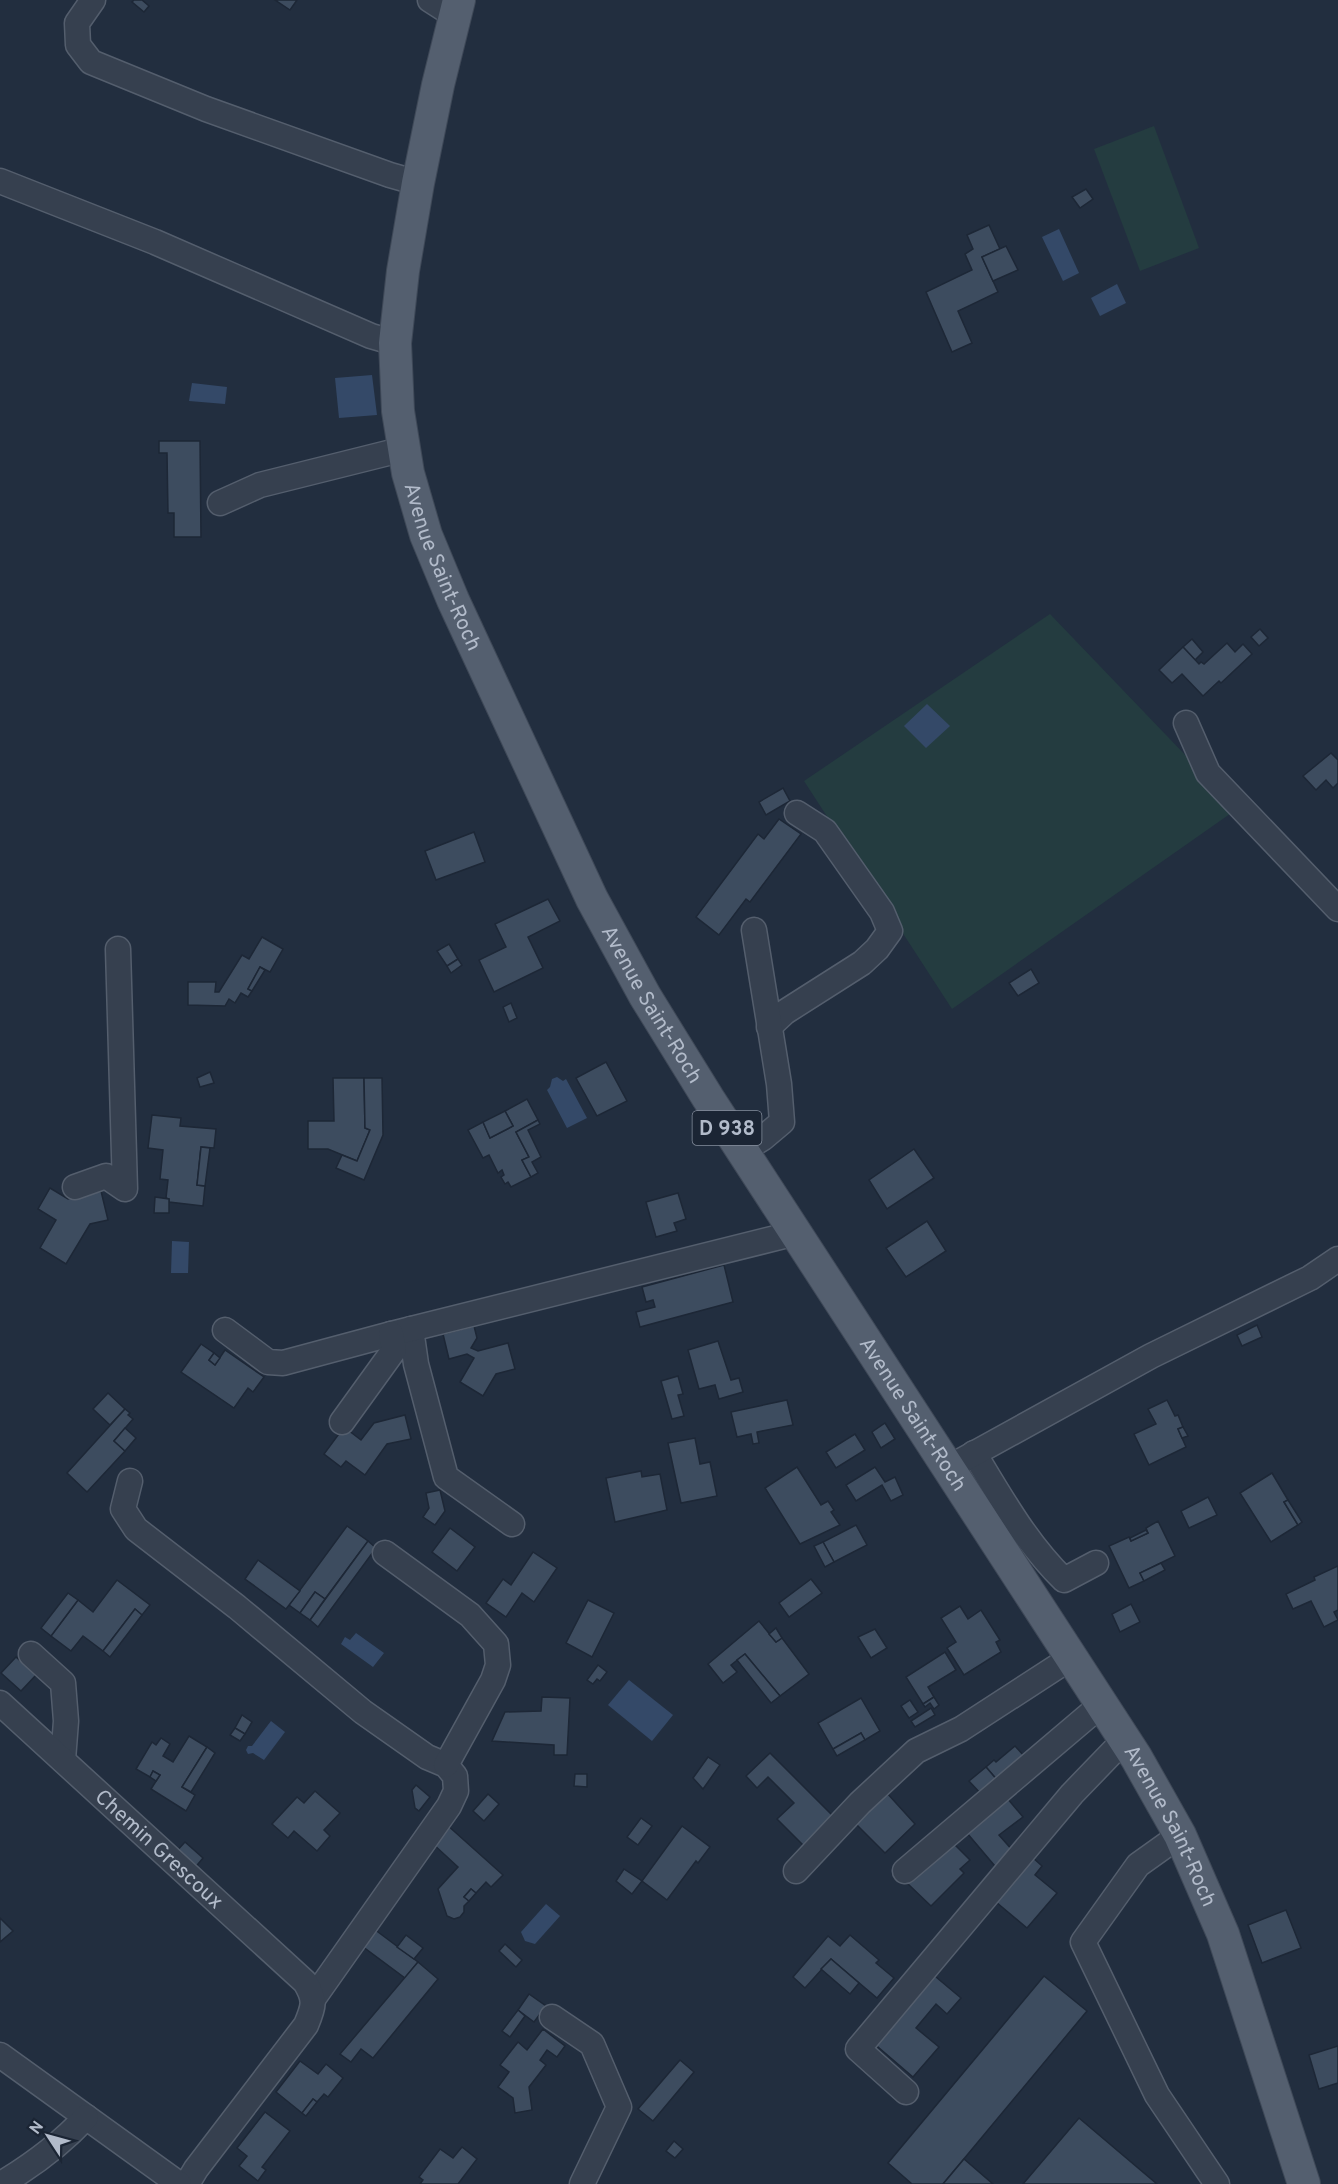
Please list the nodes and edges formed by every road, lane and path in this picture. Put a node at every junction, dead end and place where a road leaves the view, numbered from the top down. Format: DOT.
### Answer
graph roads {
  1 [pos="93,0"];
  2 [pos="448,6"];
  3 [pos="0,181"];
  4 [pos="418,183"];
  5 [pos="395,344"];
  6 [pos="404,449"];
  7 [pos="220,503"];
  8 [pos="1186,723"];
  9 [pos="796,813"];
  10 [pos="1338,909"];
  11 [pos="754,930"];
  12 [pos="118,949"];
  13 [pos="769,1027"];
  14 [pos="742,1151"];
  15 [pos="75,1187"];
  16 [pos="796,1233"];
  17 [pos="1338,1259"];
  18 [pos="225,1330"];
  19 [pos="401,1331"];
  20 [pos="342,1422"];
  21 [pos="962,1461"];
  22 [pos="130,1481"];
  23 [pos="512,1524"];
  24 [pos="385,1553"];
  25 [pos="1096,1563"];
  26 [pos="31,1654"];
  27 [pos="1072,1657"];
  28 [pos="0,1703"];
  29 [pos="1102,1704"];
  30 [pos="1125,1739"];
  31 [pos="63,1760"];
  32 [pos="446,1765"];
  33 [pos="1180,1835"];
  34 [pos="796,1871"];
  35 [pos="905,1871"];
  36 [pos="313,1999"];
  37 [pos="552,2017"];
  38 [pos="0,2055"];
  39 [pos="906,2092"];
  40 [pos="86,2117"];
  41 [pos="2,2184"];
  42 [pos="179,2184"];
  43 [pos="187,2184"];
  44 [pos="582,2184"];
  45 [pos="1217,2184"];
  46 [pos="1304,2184"];
  1 -- 4 [label="street"];
  2 -- 4 [label="main road, Avenue Saint-Roch / D 938"];
  3 -- 5 [label="street"];
  4 -- 5 [label="main road, Avenue Saint-Roch / D 938"];
  5 -- 6 [label="main road, Avenue Saint-Roch / D 938"];
  6 -- 7 [label="street"];
  6 -- 14 [label="main road, Avenue Saint-Roch / D 938"];
  8 -- 10 [label="street"];
  9 -- 13 [label="street"];
  11 -- 13 [label="street"];
  12 -- 15 [label="street"];
  13 -- 14 [label="street"];
  14 -- 16 [label="main road, Avenue Saint-Roch / D 938"];
  16 -- 19 [label="street"];
  16 -- 21 [label="main road, Avenue Saint-Roch / D 938"];
  17 -- 21 [label="street"];
  18 -- 19 [label="street"];
  19 -- 20 [label="street"];
  19 -- 23 [label="street"];
  21 -- 25 [label="street"];
  21 -- 27 [label="main road, Avenue Saint-Roch / D 938"];
  22 -- 32 [label="street"];
  24 -- 32 [label="street"];
  26 -- 31 [label="street"];
  27 -- 29 [label="main road, Avenue Saint-Roch / D 938"];
  27 -- 34 [label="street"];
  28 -- 31 [label="street, Chemin Grescoux"];
  29 -- 30 [label="main road, Avenue Saint-Roch / D 938"];
  29 -- 35 [label="street"];
  30 -- 33 [label="main road, Avenue Saint-Roch / D 938"];
  30 -- 39 [label="street"];
  31 -- 36 [label="street, Chemin Grescoux"];
  32 -- 36 [label="street"];
  33 -- 45 [label="street"];
  33 -- 46 [label="main road, Avenue Saint-Roch / D 938"];
  36 -- 43 [label="street"];
  37 -- 44 [label="street"];
  38 -- 40 [label="street"];
  40 -- 41 [label="street"];
  40 -- 42 [label="street"];
}
